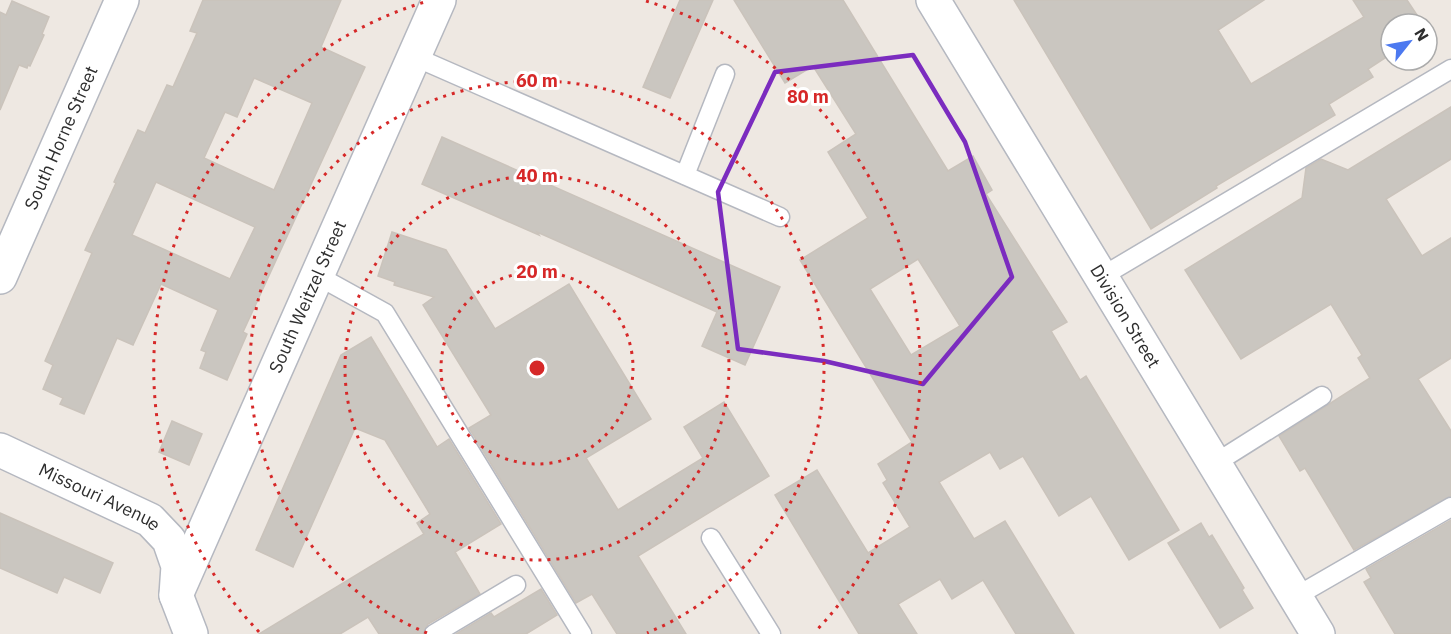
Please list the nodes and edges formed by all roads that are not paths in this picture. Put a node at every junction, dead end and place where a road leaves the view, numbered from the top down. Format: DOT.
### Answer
graph roads {
  1 [pos="122,0"];
  2 [pos="439,0"];
  3 [pos="938,2"];
  4 [pos="415,57"];
  5 [pos="1451,69"];
  6 [pos="725,74"];
  7 [pos="685,175"];
  8 [pos="780,217"];
  9 [pos="318,276"];
  10 [pos="0,277"];
  11 [pos="1101,277"];
  12 [pos="1322,396"];
  13 [pos="0,450"];
  14 [pos="1214,464"];
  15 [pos="1451,507"];
  16 [pos="711,538"];
  17 [pos="516,585"];
  18 [pos="176,595"];
  19 [pos="1295,597"];
  20 [pos="190,634"];
  21 [pos="434,634"];
  22 [pos="582,634"];
  23 [pos="771,634"];
  24 [pos="1318,634"];
  1 -- 10 [label="street, South Horne Street"];
  2 -- 4 [label="street, South Weitzel Street"];
  3 -- 11 [label="street, Division Street"];
  4 -- 7 [label="lane"];
  4 -- 9 [label="street, South Weitzel Street"];
  5 -- 11 [label="lane"];
  6 -- 7 [label="lane"];
  7 -- 8 [label="lane"];
  9 -- 18 [label="street, South Weitzel Street"];
  9 -- 22 [label="lane"];
  11 -- 14 [label="street, Division Street"];
  12 -- 14 [label="lane"];
  13 -- 18 [label="street, Missouri Avenue"];
  14 -- 19 [label="street, Division Street"];
  15 -- 19 [label="lane"];
  16 -- 23 [label="lane"];
  17 -- 21 [label="lane"];
  18 -- 20 [label="street, Missouri Avenue"];
  19 -- 24 [label="street, Division Street"];
}
